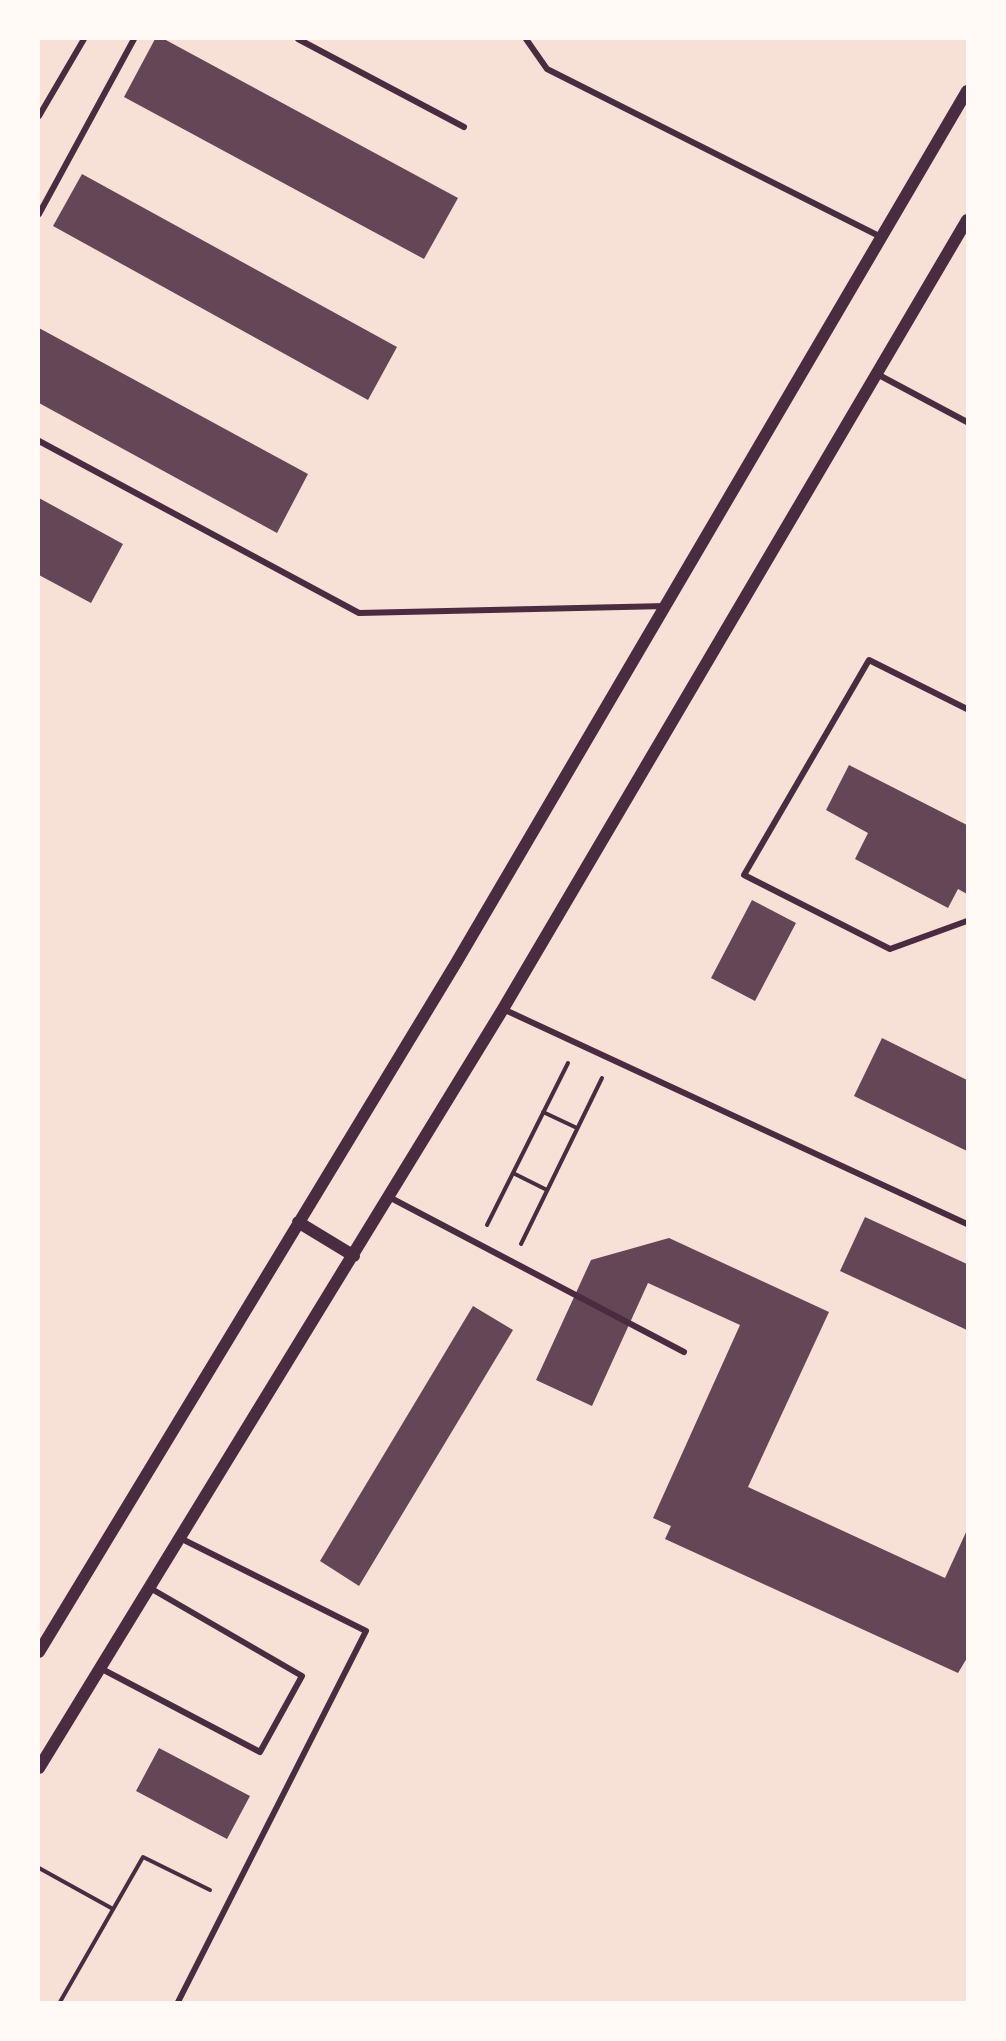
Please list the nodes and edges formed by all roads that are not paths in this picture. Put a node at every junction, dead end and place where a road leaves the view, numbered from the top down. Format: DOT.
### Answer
graph roads {
  1 [pos="84,39"];
  2 [pos="134,39"];
  3 [pos="298,39"];
  4 [pos="526,39"];
  5 [pos="967,91"];
  6 [pos="39,117"];
  7 [pos="464,127"];
  8 [pos="39,213"];
  9 [pos="967,220"];
  10 [pos="882,237"];
  11 [pos="877,374"];
  12 [pos="967,422"];
  13 [pos="39,441"];
  14 [pos="667,606"];
  15 [pos="967,709"];
  16 [pos="967,921"];
  17 [pos="503,1009"];
  18 [pos="389,1197"];
  19 [pos="298,1222"];
  20 [pos="967,1224"];
  21 [pos="354,1256"];
  22 [pos="684,1352"];
  23 [pos="180,1538"];
  24 [pos="150,1588"];
  25 [pos="39,1652"];
  26 [pos="100,1668"];
  27 [pos="39,1768"];
  28 [pos="178,2002"];
  1 -- 6 [label="street"];
  2 -- 8 [label="street"];
  3 -- 7 [label="street"];
  4 -- 10 [label="street"];
  5 -- 10 [label="main road"];
  9 -- 11 [label="main road"];
  10 -- 14 [label="main road"];
  11 -- 12 [label="street"];
  11 -- 17 [label="main road"];
  13 -- 14 [label="street"];
  14 -- 19 [label="main road"];
  15 -- 16 [label="street"];
  17 -- 18 [label="main road"];
  17 -- 20 [label="street"];
  18 -- 21 [label="main road"];
  18 -- 22 [label="street"];
  19 -- 21 [label="main road"];
  19 -- 25 [label="main road"];
  21 -- 23 [label="main road"];
  23 -- 24 [label="main road"];
  23 -- 28 [label="street"];
  24 -- 26 [label="main road"];
  24 -- 26 [label="street"];
  26 -- 27 [label="main road"];
}
